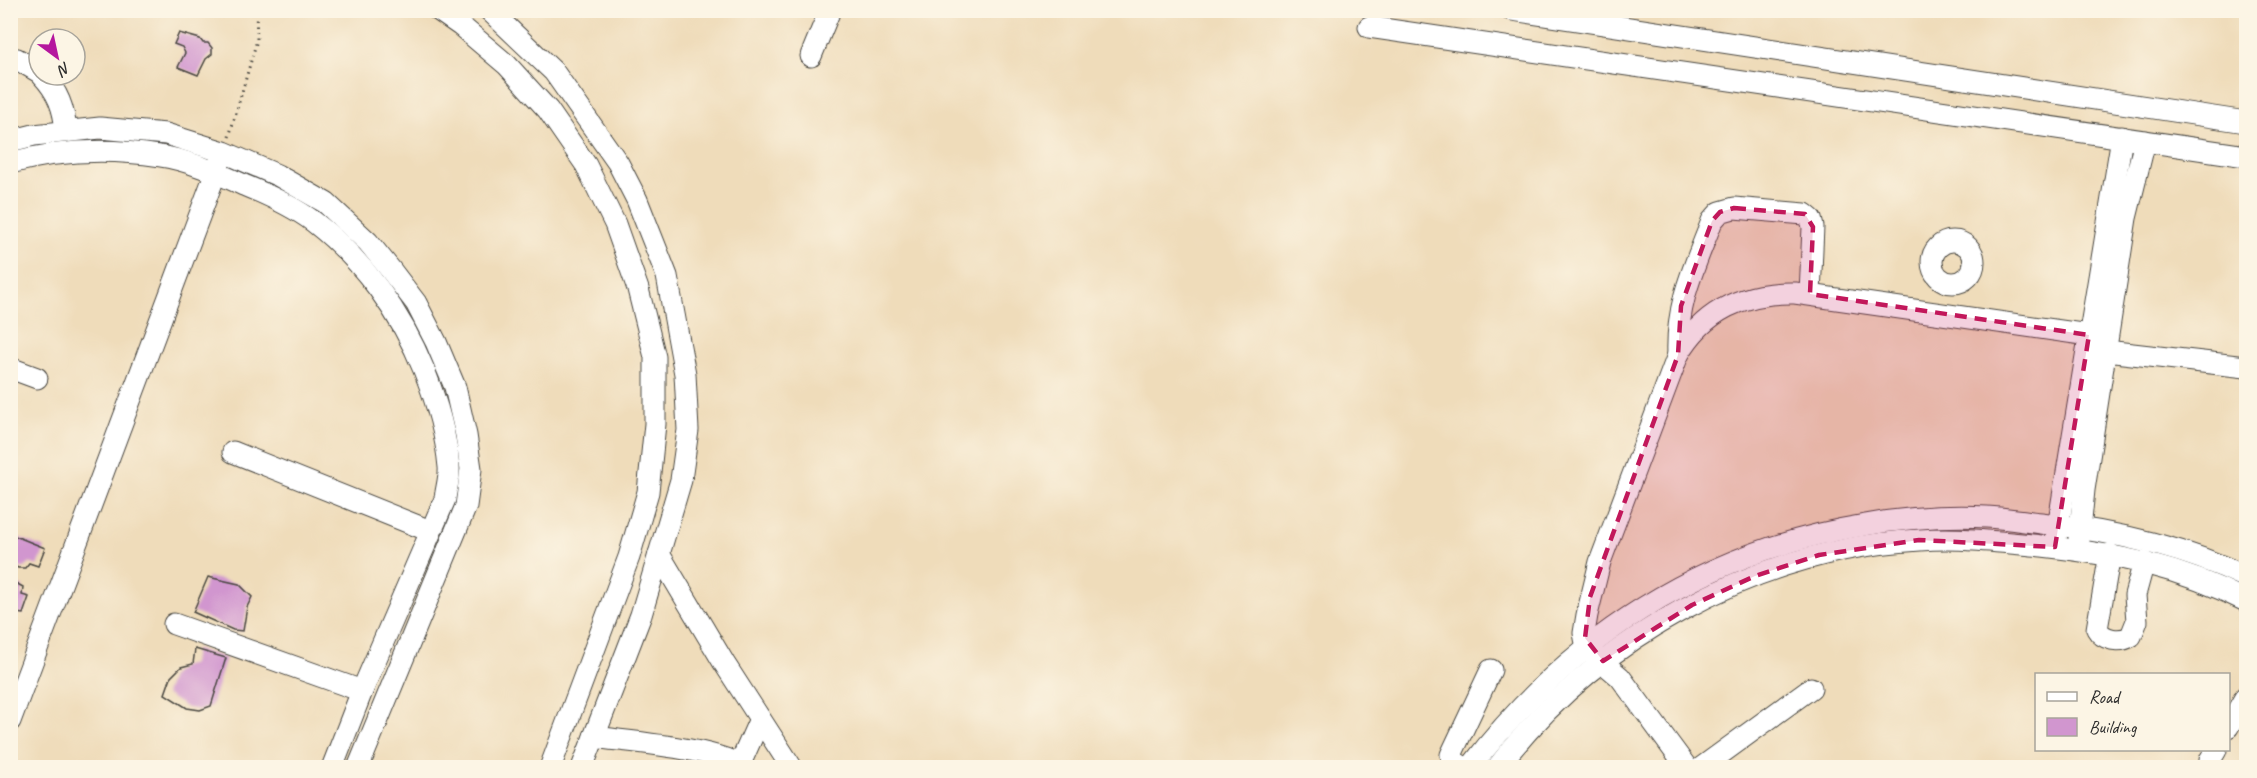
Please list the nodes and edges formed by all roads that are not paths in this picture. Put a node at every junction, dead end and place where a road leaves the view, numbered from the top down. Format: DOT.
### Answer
graph roads {
  1 [pos="438,10"];
  2 [pos="489,10"];
  3 [pos="830,10"];
  4 [pos="1512,10"];
  5 [pos="1369,27"];
  6 [pos="811,56"];
  7 [pos="10,58"];
  8 [pos="27,65"];
  9 [pos="54,87"];
  10 [pos="2247,122"];
  11 [pos="66,131"];
  12 [pos="2122,137"];
  13 [pos="10,141"];
  14 [pos="2145,141"];
  15 [pos="224,152"];
  16 [pos="2247,156"];
  17 [pos="10,163"];
  18 [pos="215,173"];
  19 [pos="1950,283"];
  20 [pos="1810,294"];
  21 [pos="1944,314"];
  22 [pos="2089,335"];
  23 [pos="2106,351"];
  24 [pos="1678,355"];
  25 [pos="2247,367"];
  26 [pos="10,368"];
  27 [pos="37,378"];
  28 [pos="233,452"];
  29 [pos="2058,525"];
  30 [pos="2080,527"];
  31 [pos="430,531"];
  32 [pos="2055,547"];
  33 [pos="2078,549"];
  34 [pos="659,554"];
  35 [pos="2110,554"];
  36 [pos="2144,562"];
  37 [pos="2247,577"];
  38 [pos="2247,601"];
  39 [pos="174,624"];
  40 [pos="1596,654"];
  41 [pos="1491,670"];
  42 [pos="1811,688"];
  43 [pos="362,691"];
  44 [pos="2247,696"];
  45 [pos="760,719"];
  46 [pos="10,721"];
  47 [pos="2230,726"];
  48 [pos="594,737"];
  49 [pos="558,765"];
  50 [pos="1505,765"];
  51 [pos="742,766"];
  52 [pos="332,768"];
  53 [pos="358,768"];
  54 [pos="582,768"];
  55 [pos="792,768"];
  56 [pos="1467,768"];
  57 [pos="1687,768"];
  58 [pos="1701,768"];
  1 -- 49 [label="street"];
  2 -- 34 [label="street"];
  3 -- 6 [label="street"];
  4 -- 10 [label="street"];
  5 -- 12 [label="street"];
  7 -- 8 [label="street"];
  9 -- 11 [label="street"];
  11 -- 13 [label="street"];
  11 -- 15 [label="street"];
  12 -- 14 [label="street"];
  12 -- 22 [label="street"];
  14 -- 16 [label="street"];
  14 -- 23 [label="street"];
  15 -- 18 [label="street"];
  15 -- 53 [label="street"];
  17 -- 18 [label="street"];
  18 -- 31 [label="street"];
  18 -- 46 [label="street"];
  19 -- 21 [label="street"];
  20 -- 21 [label="street"];
  20 -- 24 [label="street"];
  20 -- 24 [label="street"];
  21 -- 22 [label="street"];
  22 -- 29 [label="street"];
  23 -- 25 [label="street"];
  23 -- 30 [label="street"];
  24 -- 40 [label="street"];
  26 -- 27 [label="street"];
  28 -- 31 [label="street"];
  29 -- 30 [label="street"];
  29 -- 32 [label="street"];
  29 -- 40 [label="street"];
  30 -- 33 [label="street"];
  30 -- 37 [label="street"];
  31 -- 43 [label="street"];
  32 -- 33 [label="street"];
  32 -- 40 [label="street"];
  33 -- 35 [label="street"];
  34 -- 45 [label="street"];
  34 -- 48 [label="street"];
  35 -- 36 [label="street"];
  35 -- 36 [label="street"];
  36 -- 38 [label="street"];
  39 -- 43 [label="street"];
  40 -- 50 [label="street"];
  40 -- 56 [label="street"];
  40 -- 57 [label="street"];
  41 -- 56 [label="street"];
  42 -- 58 [label="street"];
  43 -- 52 [label="street"];
  44 -- 47 [label="street"];
  45 -- 51 [label="street"];
  45 -- 55 [label="street"];
  48 -- 51 [label="street"];
  48 -- 54 [label="street"];
}
